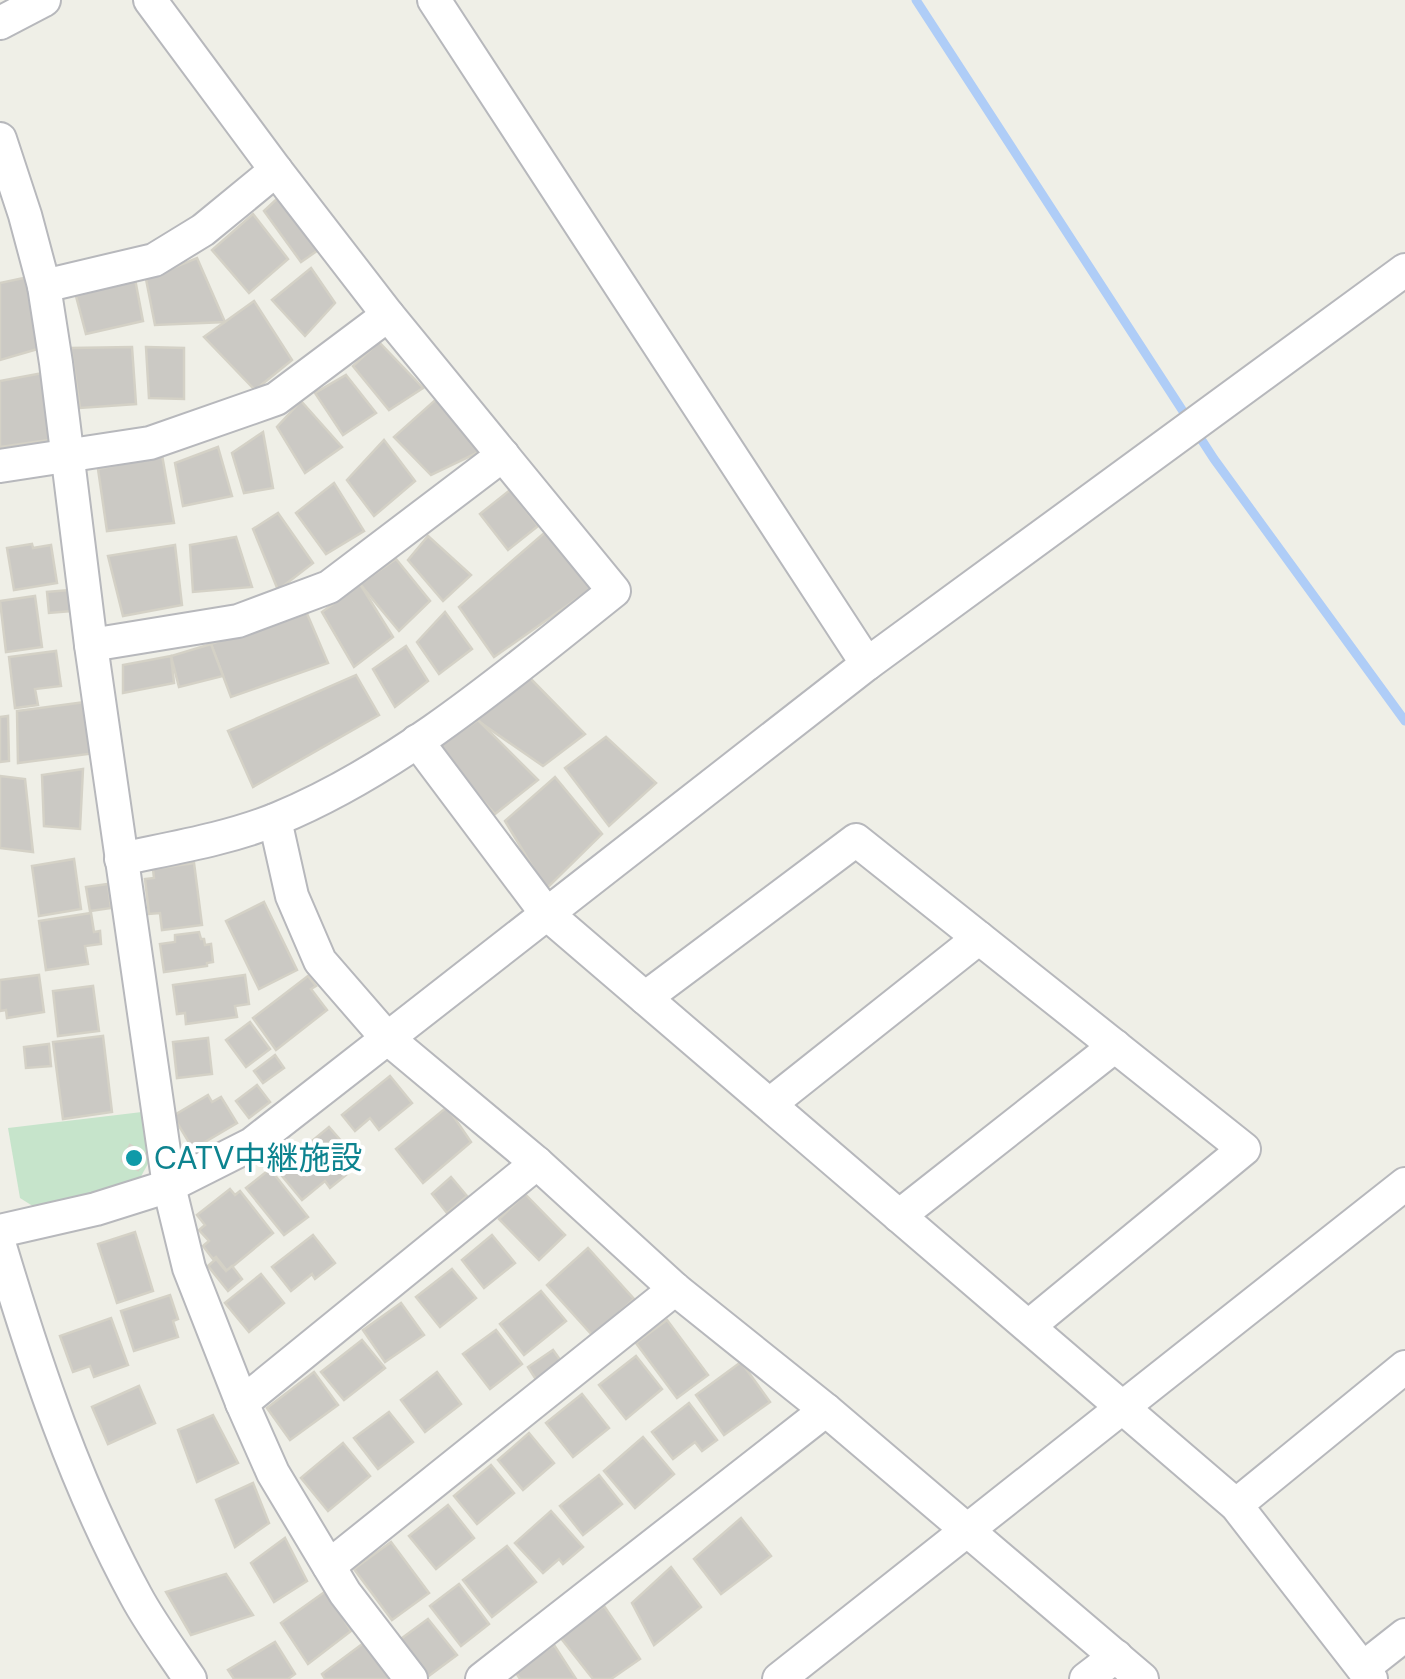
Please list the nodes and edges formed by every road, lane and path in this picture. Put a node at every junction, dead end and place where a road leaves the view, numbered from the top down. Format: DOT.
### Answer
graph roads {
  1 [pos="44,0"];
  2 [pos="150,0"];
  3 [pos="434,0"];
  4 [pos="0,23"];
  5 [pos="0,139"];
  6 [pos="276,170"];
  7 [pos="1405,270"];
  8 [pos="44,286"];
  9 [pos="388,315"];
  10 [pos="502,455"];
  11 [pos="67,456"];
  12 [pos="0,466"];
  13 [pos="91,645"];
  14 [pos="867,664"];
  15 [pos="417,741"];
  16 [pos="275,820"];
  17 [pos="120,860"];
  18 [pos="546,913"];
  19 [pos="979,938"];
  20 [pos="645,998"];
  21 [pos="386,1037"];
  22 [pos="1116,1046"];
  23 [pos="770,1104"];
  24 [pos="537,1163"];
  25 [pos="1405,1184"];
  26 [pos="168,1186"];
  27 [pos="900,1216"];
  28 [pos="0,1230"];
  29 [pos="0,1246"];
  30 [pos="675,1289"];
  31 [pos="1029,1326"];
  32 [pos="1405,1367"];
  33 [pos="242,1403"];
  34 [pos="1124,1408"];
  35 [pos="826,1410"];
  36 [pos="1236,1505"];
  37 [pos="970,1530"];
  38 [pos="330,1566"];
  39 [pos="1405,1636"];
  40 [pos="1116,1656"];
  41 [pos="1367,1674"];
  42 [pos="190,1679"];
  43 [pos="411,1679"];
  44 [pos="482,1679"];
  45 [pos="780,1679"];
  46 [pos="1086,1679"];
  47 [pos="1142,1679"];
  1 -- 4 [label="street"];
  2 -- 6 [label="street"];
  3 -- 14 [label="street"];
  5 -- 8 [label="street"];
  6 -- 8 [label="street"];
  6 -- 9 [label="street"];
  7 -- 14 [label="street"];
  8 -- 11 [label="street"];
  9 -- 10 [label="street"];
  9 -- 11 [label="street"];
  10 -- 13 [label="street"];
  10 -- 15 [label="street"];
  11 -- 12 [label="street"];
  11 -- 13 [label="street"];
  13 -- 17 [label="street"];
  14 -- 18 [label="street"];
  15 -- 16 [label="street"];
  15 -- 18 [label="street"];
  16 -- 17 [label="street"];
  16 -- 21 [label="street"];
  17 -- 26 [label="street"];
  18 -- 20 [label="street"];
  18 -- 21 [label="street"];
  19 -- 20 [label="street"];
  19 -- 22 [label="street"];
  19 -- 23 [label="street"];
  20 -- 23 [label="street"];
  21 -- 24 [label="street"];
  21 -- 26 [label="street"];
  22 -- 27 [label="street"];
  22 -- 31 [label="street"];
  23 -- 27 [label="street"];
  24 -- 30 [label="street"];
  24 -- 33 [label="street"];
  25 -- 34 [label="street"];
  26 -- 28 [label="street"];
  26 -- 33 [label="street"];
  27 -- 31 [label="street"];
  29 -- 42 [label="street"];
  30 -- 35 [label="street"];
  30 -- 38 [label="street"];
  31 -- 34 [label="street"];
  32 -- 36 [label="street"];
  33 -- 38 [label="street"];
  34 -- 36 [label="street"];
  34 -- 37 [label="street"];
  35 -- 37 [label="street"];
  35 -- 44 [label="street"];
  36 -- 41 [label="street"];
  37 -- 40 [label="street"];
  37 -- 45 [label="street"];
  38 -- 43 [label="street"];
  39 -- 41 [label="street"];
  40 -- 46 [label="street"];
  40 -- 47 [label="street"];
}
